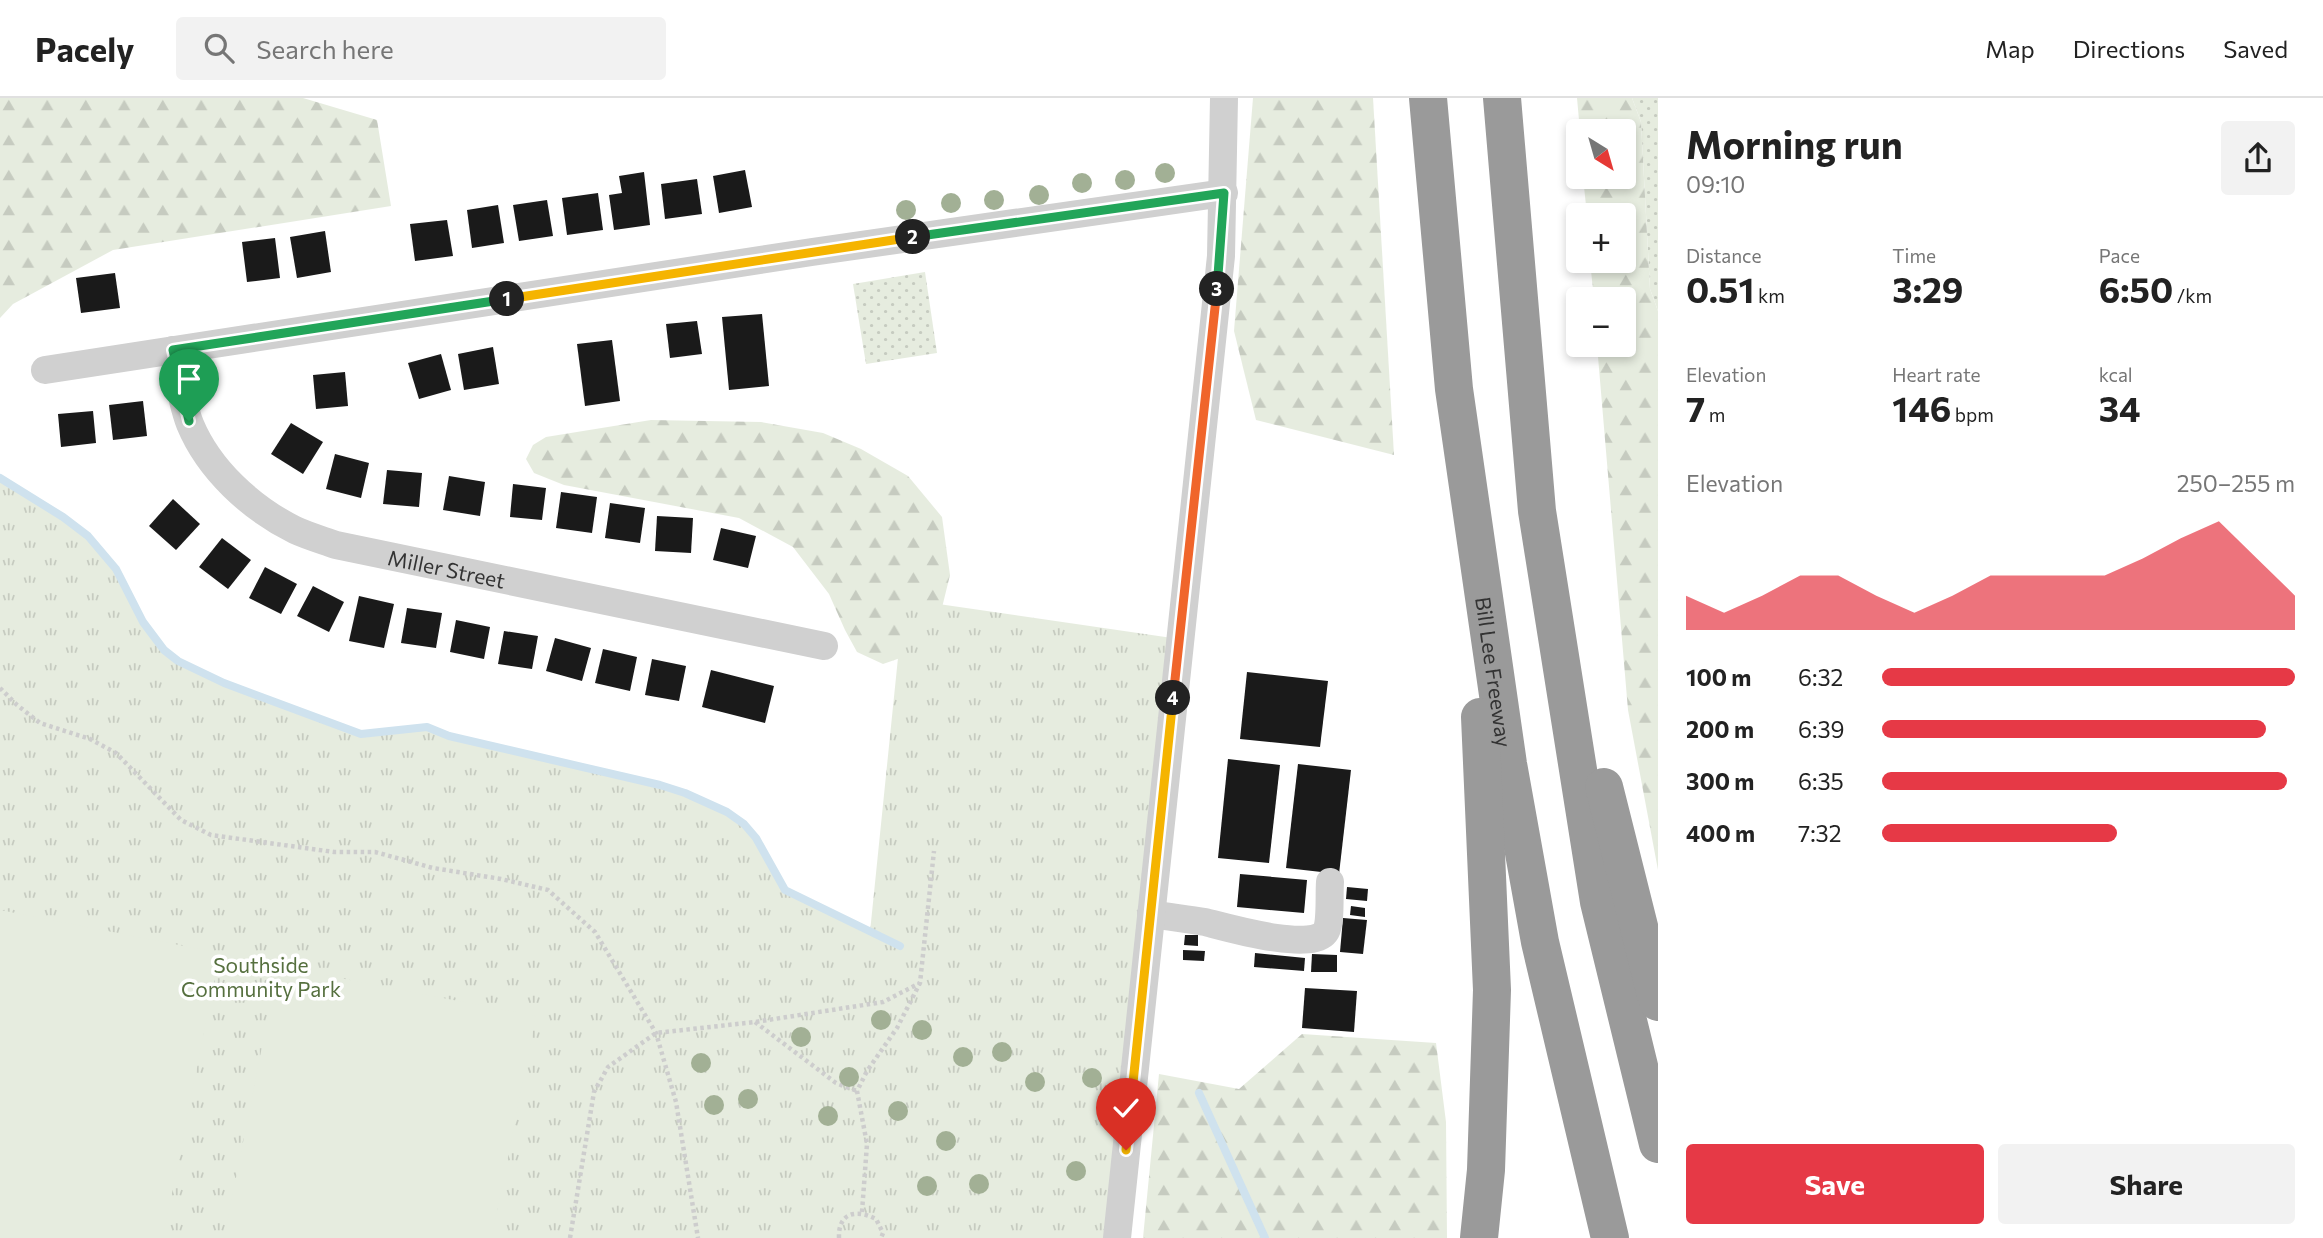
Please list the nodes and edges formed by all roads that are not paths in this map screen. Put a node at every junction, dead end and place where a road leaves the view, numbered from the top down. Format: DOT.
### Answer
graph roads {
  1 [pos="1224,98"];
  2 [pos="1428,98"];
  3 [pos="1502,98"];
  4 [pos="1224,193"];
  5 [pos="173,350"];
  6 [pos="45,370"];
  7 [pos="1537,511"];
  8 [pos="1475,530"];
  9 [pos="824,646"];
  10 [pos="1330,882"];
  11 [pos="1151,914"];
  12 [pos="1658,1002"];
  13 [pos="1658,1144"];
  14 [pos="1117,1238"];
  15 [pos="1479,1238"];
  16 [pos="1610,1238"];
  1 -- 4 [label="street"];
  2 -- 8 [label="highway, Bill Lee Freeway"];
  3 -- 7 [label="highway"];
  4 -- 5 [label="street"];
  4 -- 11 [label="street"];
  5 -- 6 [label="street"];
  5 -- 9 [label="street, Miller Street"];
  7 -- 12 [label="highway"];
  7 -- 13 [label="highway"];
  8 -- 15 [label="highway"];
  8 -- 16 [label="highway, Bill Lee Freeway"];
  10 -- 11 [label="street"];
  11 -- 14 [label="street"];
}
